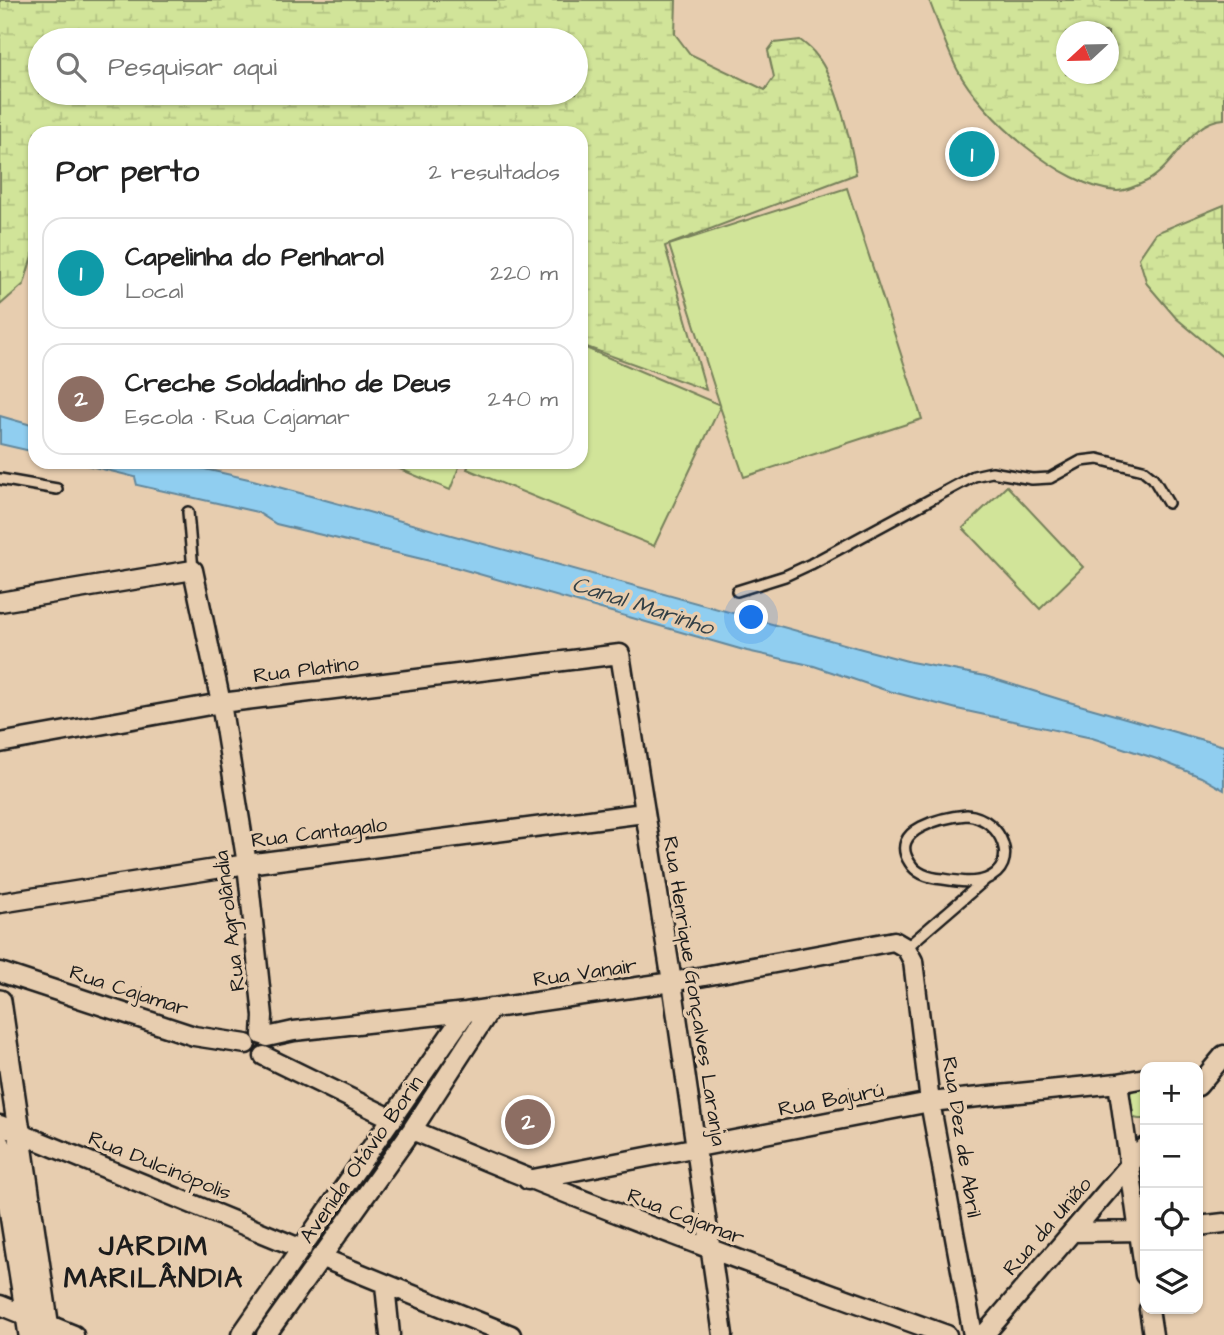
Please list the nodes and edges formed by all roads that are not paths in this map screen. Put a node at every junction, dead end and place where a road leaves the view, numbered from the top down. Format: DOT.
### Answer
graph roads {
  1 [pos="0,479"];
  2 [pos="57,489"];
  3 [pos="1168,503"];
  4 [pos="188,512"];
  5 [pos="193,570"];
  6 [pos="737,591"];
  7 [pos="0,602"];
  8 [pos="620,654"];
  9 [pos="221,703"];
  10 [pos="0,743"];
  11 [pos="644,813"];
  12 [pos="247,864"];
  13 [pos="986,879"];
  14 [pos="0,902"];
  15 [pos="906,948"];
  16 [pos="0,972"];
  17 [pos="672,982"];
  18 [pos="0,1001"];
  19 [pos="491,1008"];
  20 [pos="466,1012"];
  21 [pos="265,1036"];
  22 [pos="246,1044"];
  23 [pos="264,1056"];
  24 [pos="1221,1059"];
  25 [pos="1203,1066"];
  26 [pos="1140,1079"];
  27 [pos="1203,1080"];
  28 [pos="1118,1083"];
  29 [pos="930,1102"];
  30 [pos="393,1119"];
  31 [pos="10,1129"];
  32 [pos="412,1130"];
  33 [pos="0,1145"];
  34 [pos="696,1148"];
  35 [pos="1140,1153"];
  36 [pos="1131,1163"];
  37 [pos="528,1180"];
  38 [pos="1140,1214"];
  39 [pos="1224,1223"];
  40 [pos="1203,1225"];
  41 [pos="1140,1231"];
  42 [pos="1072,1232"];
  43 [pos="302,1249"];
  44 [pos="710,1250"];
  45 [pos="320,1257"];
  46 [pos="385,1285"];
  47 [pos="0,1305"];
  48 [pos="1150,1314"];
  49 [pos="38,1328"];
  50 [pos="74,1335"];
  51 [pos="241,1335"];
  52 [pos="266,1335"];
  53 [pos="390,1335"];
  54 [pos="511,1335"];
  55 [pos="723,1335"];
  56 [pos="947,1335"];
  57 [pos="973,1335"];
  58 [pos="984,1335"];
  59 [pos="1153,1335"];
  1 -- 2 [label="lane"];
  3 -- 6 [label="lane"];
  4 -- 5 [label="lane, Rua Agrolândia"];
  5 -- 7 [label="street"];
  5 -- 9 [label="street, Rua Agrolândia"];
  8 -- 9 [label="street, Rua Platino"];
  8 -- 11 [label="street, Rua Henrique Gonçalves Laranja"];
  9 -- 10 [label="street, Rua Platino"];
  9 -- 12 [label="street, Rua Agrolândia"];
  11 -- 12 [label="street, Rua Cantagalo"];
  11 -- 17 [label="street, Rua Henrique Gonçalves Laranja"];
  12 -- 14 [label="street, Rua Cantagalo"];
  12 -- 21 [label="street, Rua Agrolândia"];
  13 -- 13 [label="lane"];
  13 -- 15 [label="lane"];
  15 -- 17 [label="street, Rua Vanair"];
  15 -- 29 [label="street, Rua Dez de Abril"];
  16 -- 22 [label="street, Rua Cajamar"];
  17 -- 19 [label="street, Rua Vanair"];
  17 -- 34 [label="street, Rua Henrique Gonçalves Laranja"];
  18 -- 31 [label="street"];
  19 -- 20 [label="street, Rua Vanair"];
  19 -- 32 [label="street, Avenida Otávio Borin"];
  20 -- 21 [label="street, Rua Vanair"];
  20 -- 30 [label="street, Avenida Otávio Borin"];
  21 -- 22 [label="street"];
  21 -- 23 [label="street"];
  22 -- 23 [label="street"];
  23 -- 30 [label="street"];
  24 -- 25 [label="street"];
  24 -- 27 [label="street"];
  26 -- 28 [label="street, Rua Bajurú"];
  28 -- 29 [label="street, Rua Bajurú"];
  28 -- 36 [label="street"];
  29 -- 34 [label="street, Rua Bajurú"];
  29 -- 57 [label="street, Rua Dez de Abril"];
  30 -- 43 [label="street, Avenida Otávio Borin"];
  31 -- 43 [label="street, Rua Dulcinópolis"];
  31 -- 49 [label="street"];
  32 -- 37 [label="street, Rua Cajamar"];
  32 -- 45 [label="street, Avenida Otávio Borin"];
  33 -- 49 [label="street"];
  34 -- 37 [label="street, Rua Bajurú"];
  34 -- 44 [label="street, Rua Henrique Gonçalves Laranja"];
  35 -- 36 [label="street, Rua da União"];
  36 -- 38 [label="street"];
  36 -- 42 [label="street, Rua da União"];
  37 -- 44 [label="street, Rua Cajamar"];
  39 -- 40 [label="street"];
  41 -- 42 [label="street"];
  42 -- 58 [label="street, Rua da União"];
  43 -- 51 [label="street, Avenida Otávio Borin"];
  44 -- 55 [label="street, Rua Henrique Gonçalves Laranja"];
  44 -- 56 [label="street, Rua Cajamar"];
  45 -- 46 [label="street"];
  45 -- 52 [label="street, Avenida Otávio Borin"];
  46 -- 53 [label="street"];
  46 -- 54 [label="street"];
  47 -- 49 [label="street"];
  48 -- 59 [label="street"];
  49 -- 50 [label="street"];
}
